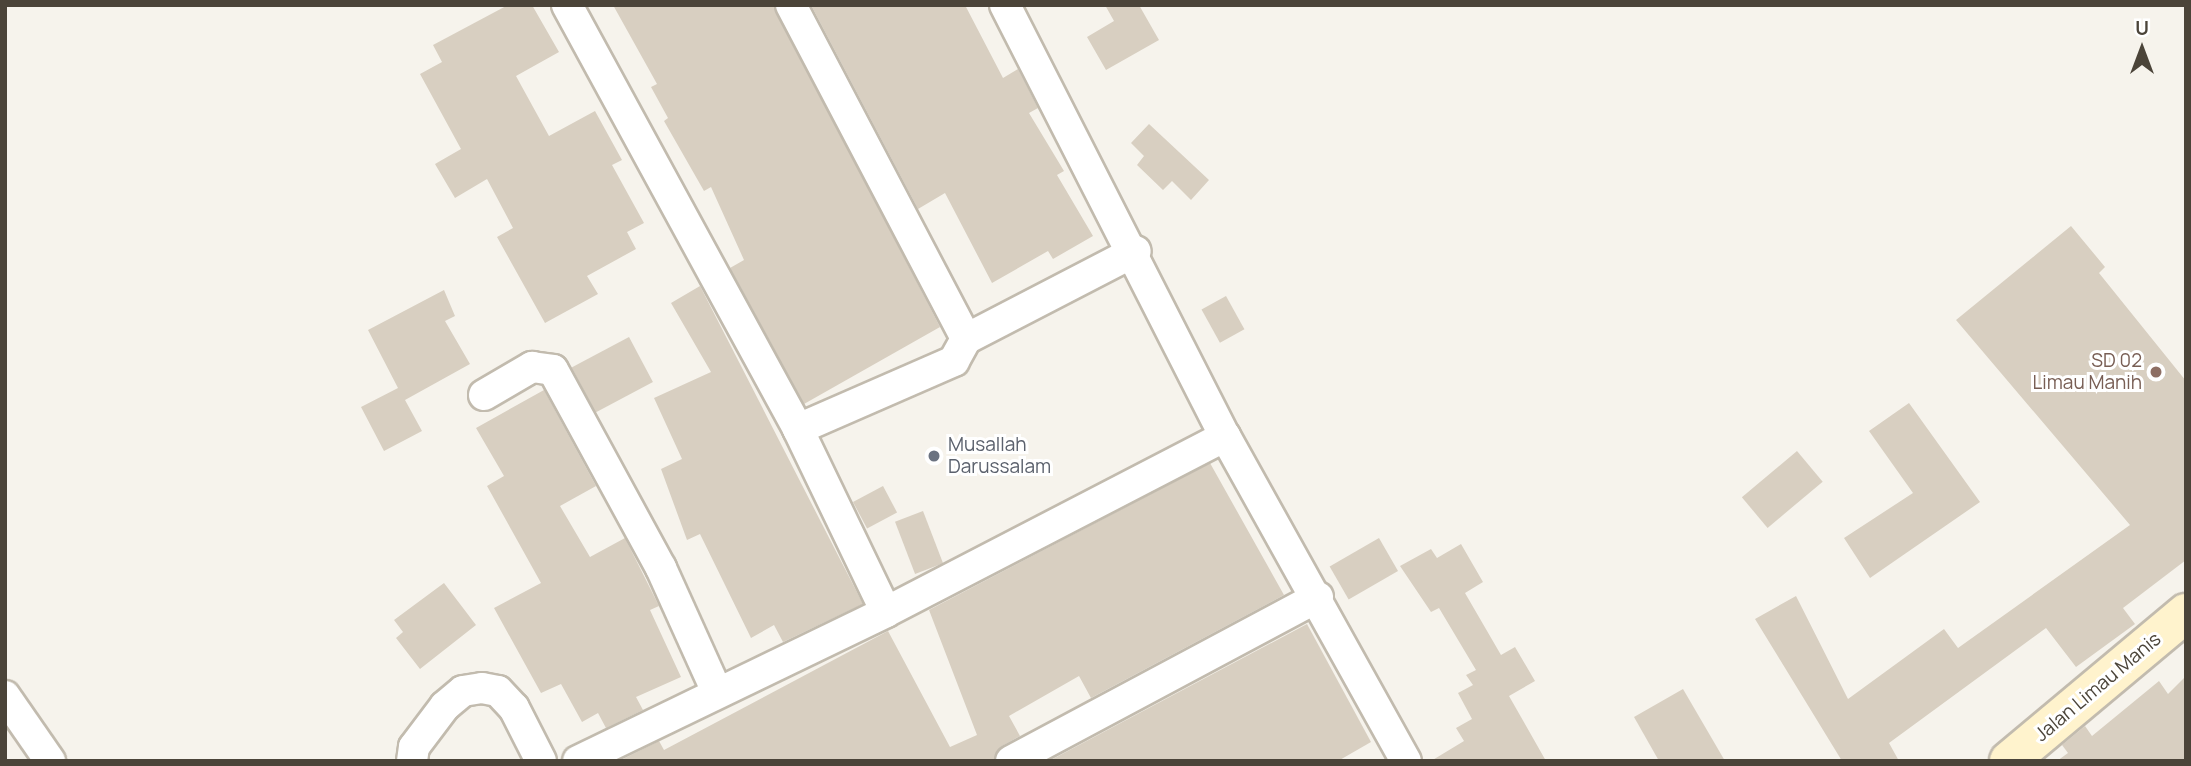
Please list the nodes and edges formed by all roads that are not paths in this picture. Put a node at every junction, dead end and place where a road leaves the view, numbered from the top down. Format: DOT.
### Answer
graph roads {
  1 [pos="567,5"];
  2 [pos="791,5"];
  3 [pos="1005,5"];
  4 [pos="1136,251"];
  5 [pos="966,340"];
  6 [pos="484,395"];
  7 [pos="798,429"];
  8 [pos="1225,436"];
  9 [pos="1318,597"];
  10 [pos="886,612"];
  11 [pos="2186,613"];
  12 [pos="716,692"];
  13 [pos="5,696"];
  14 [pos="50,761"];
  15 [pos="412,761"];
  16 [pos="541,761"];
  17 [pos="578,761"];
  18 [pos="1011,761"];
  19 [pos="1406,761"];
  20 [pos="2009,761"];
  1 -- 7 [label="street"];
  2 -- 5 [label="street"];
  3 -- 4 [label="street"];
  4 -- 5 [label="street"];
  4 -- 8 [label="street"];
  5 -- 7 [label="street"];
  6 -- 12 [label="street"];
  7 -- 10 [label="street"];
  8 -- 9 [label="street"];
  8 -- 10 [label="street"];
  9 -- 18 [label="street"];
  9 -- 19 [label="street"];
  10 -- 12 [label="street"];
  11 -- 20 [label="street, Jalan Limau Manis"];
  12 -- 17 [label="street"];
  13 -- 14 [label="street"];
  15 -- 16 [label="street"];
}
